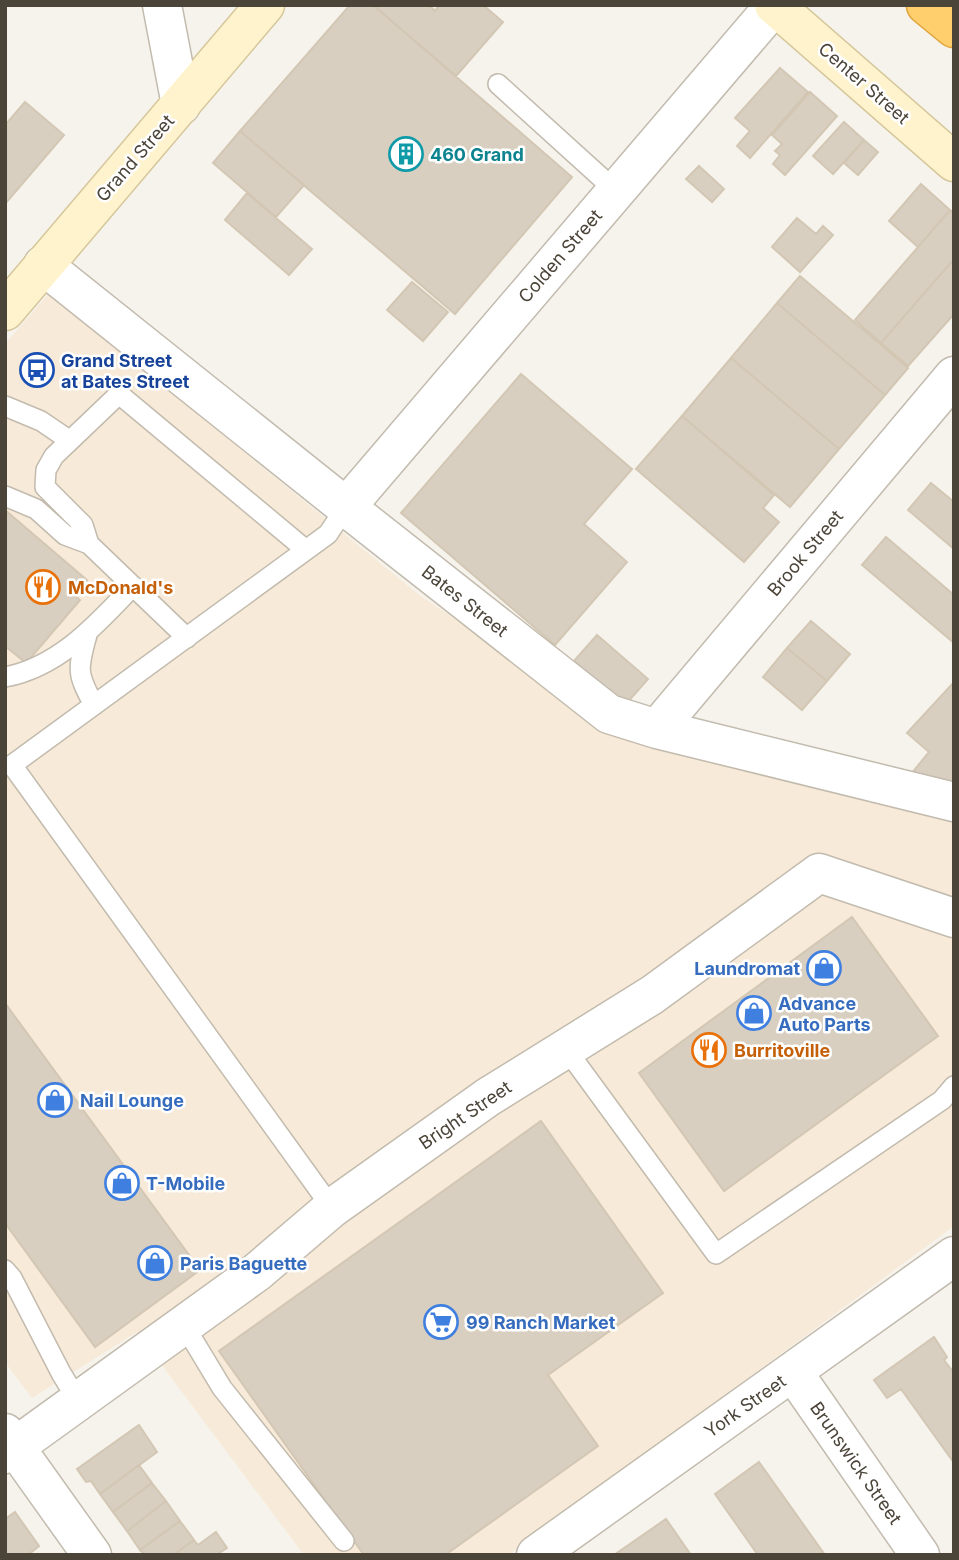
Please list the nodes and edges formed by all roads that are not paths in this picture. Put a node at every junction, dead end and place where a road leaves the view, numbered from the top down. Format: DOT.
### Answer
graph roads {
  1 [pos="162,5"];
  2 [pos="265,5"];
  3 [pos="775,5"];
  4 [pos="926,5"];
  5 [pos="954,28"];
  6 [pos="498,85"];
  7 [pos="181,105"];
  8 [pos="954,162"];
  9 [pos="616,191"];
  10 [pos="43,265"];
  11 [pos="5,311"];
  12 [pos="954,376"];
  13 [pos="5,406"];
  14 [pos="69,440"];
  15 [pos="5,496"];
  16 [pos="346,508"];
  17 [pos="89,544"];
  18 [pos="306,551"];
  19 [pos="133,586"];
  20 [pos="87,635"];
  21 [pos="187,638"];
  22 [pos="5,677"];
  23 [pos="94,705"];
  24 [pos="657,729"];
  25 [pos="8,765"];
  26 [pos="954,802"];
  27 [pos="954,918"];
  28 [pos="566,1049"];
  29 [pos="954,1086"];
  30 [pos="332,1208"];
  31 [pos="954,1256"];
  32 [pos="5,1270"];
  33 [pos="184,1325"];
  34 [pos="793,1372"];
  35 [pos="78,1401"];
  36 [pos="8,1445"];
  37 [pos="344,1541"];
  38 [pos="542,1553"];
  39 [pos="92,1555"];
  40 [pos="920,1555"];
  1 -- 7 [label="street"];
  2 -- 7 [label="main road, Grand Street"];
  3 -- 8 [label="main road, Center Street"];
  3 -- 9 [label="street, Colden Street"];
  4 -- 5 [label="highway"];
  6 -- 9 [label="lane"];
  7 -- 10 [label="main road, Grand Street"];
  9 -- 16 [label="street, Colden Street"];
  10 -- 11 [label="main road, Grand Street"];
  10 -- 16 [label="street, Bates Street"];
  12 -- 24 [label="street, Brook Street"];
  13 -- 14 [label="lane"];
  14 -- 17 [label="lane"];
  14 -- 18 [label="lane"];
  15 -- 17 [label="lane"];
  16 -- 18 [label="lane"];
  16 -- 24 [label="street, Bates Street"];
  17 -- 19 [label="lane"];
  18 -- 21 [label="lane"];
  19 -- 20 [label="lane"];
  19 -- 21 [label="lane"];
  20 -- 22 [label="lane"];
  20 -- 23 [label="lane"];
  21 -- 23 [label="lane"];
  23 -- 25 [label="lane"];
  24 -- 26 [label="street, Bates Street"];
  25 -- 30 [label="lane"];
  27 -- 28 [label="street, Bright Street"];
  28 -- 29 [label="lane"];
  28 -- 30 [label="street, Bright Street"];
  30 -- 33 [label="street, Bright Street"];
  31 -- 34 [label="street, York Street"];
  32 -- 35 [label="lane"];
  33 -- 35 [label="street, Bright Street"];
  33 -- 37 [label="lane"];
  34 -- 38 [label="street, York Street"];
  34 -- 40 [label="street, Brunswick Street"];
  35 -- 36 [label="street, Bright Street"];
  36 -- 39 [label="street"];
}
